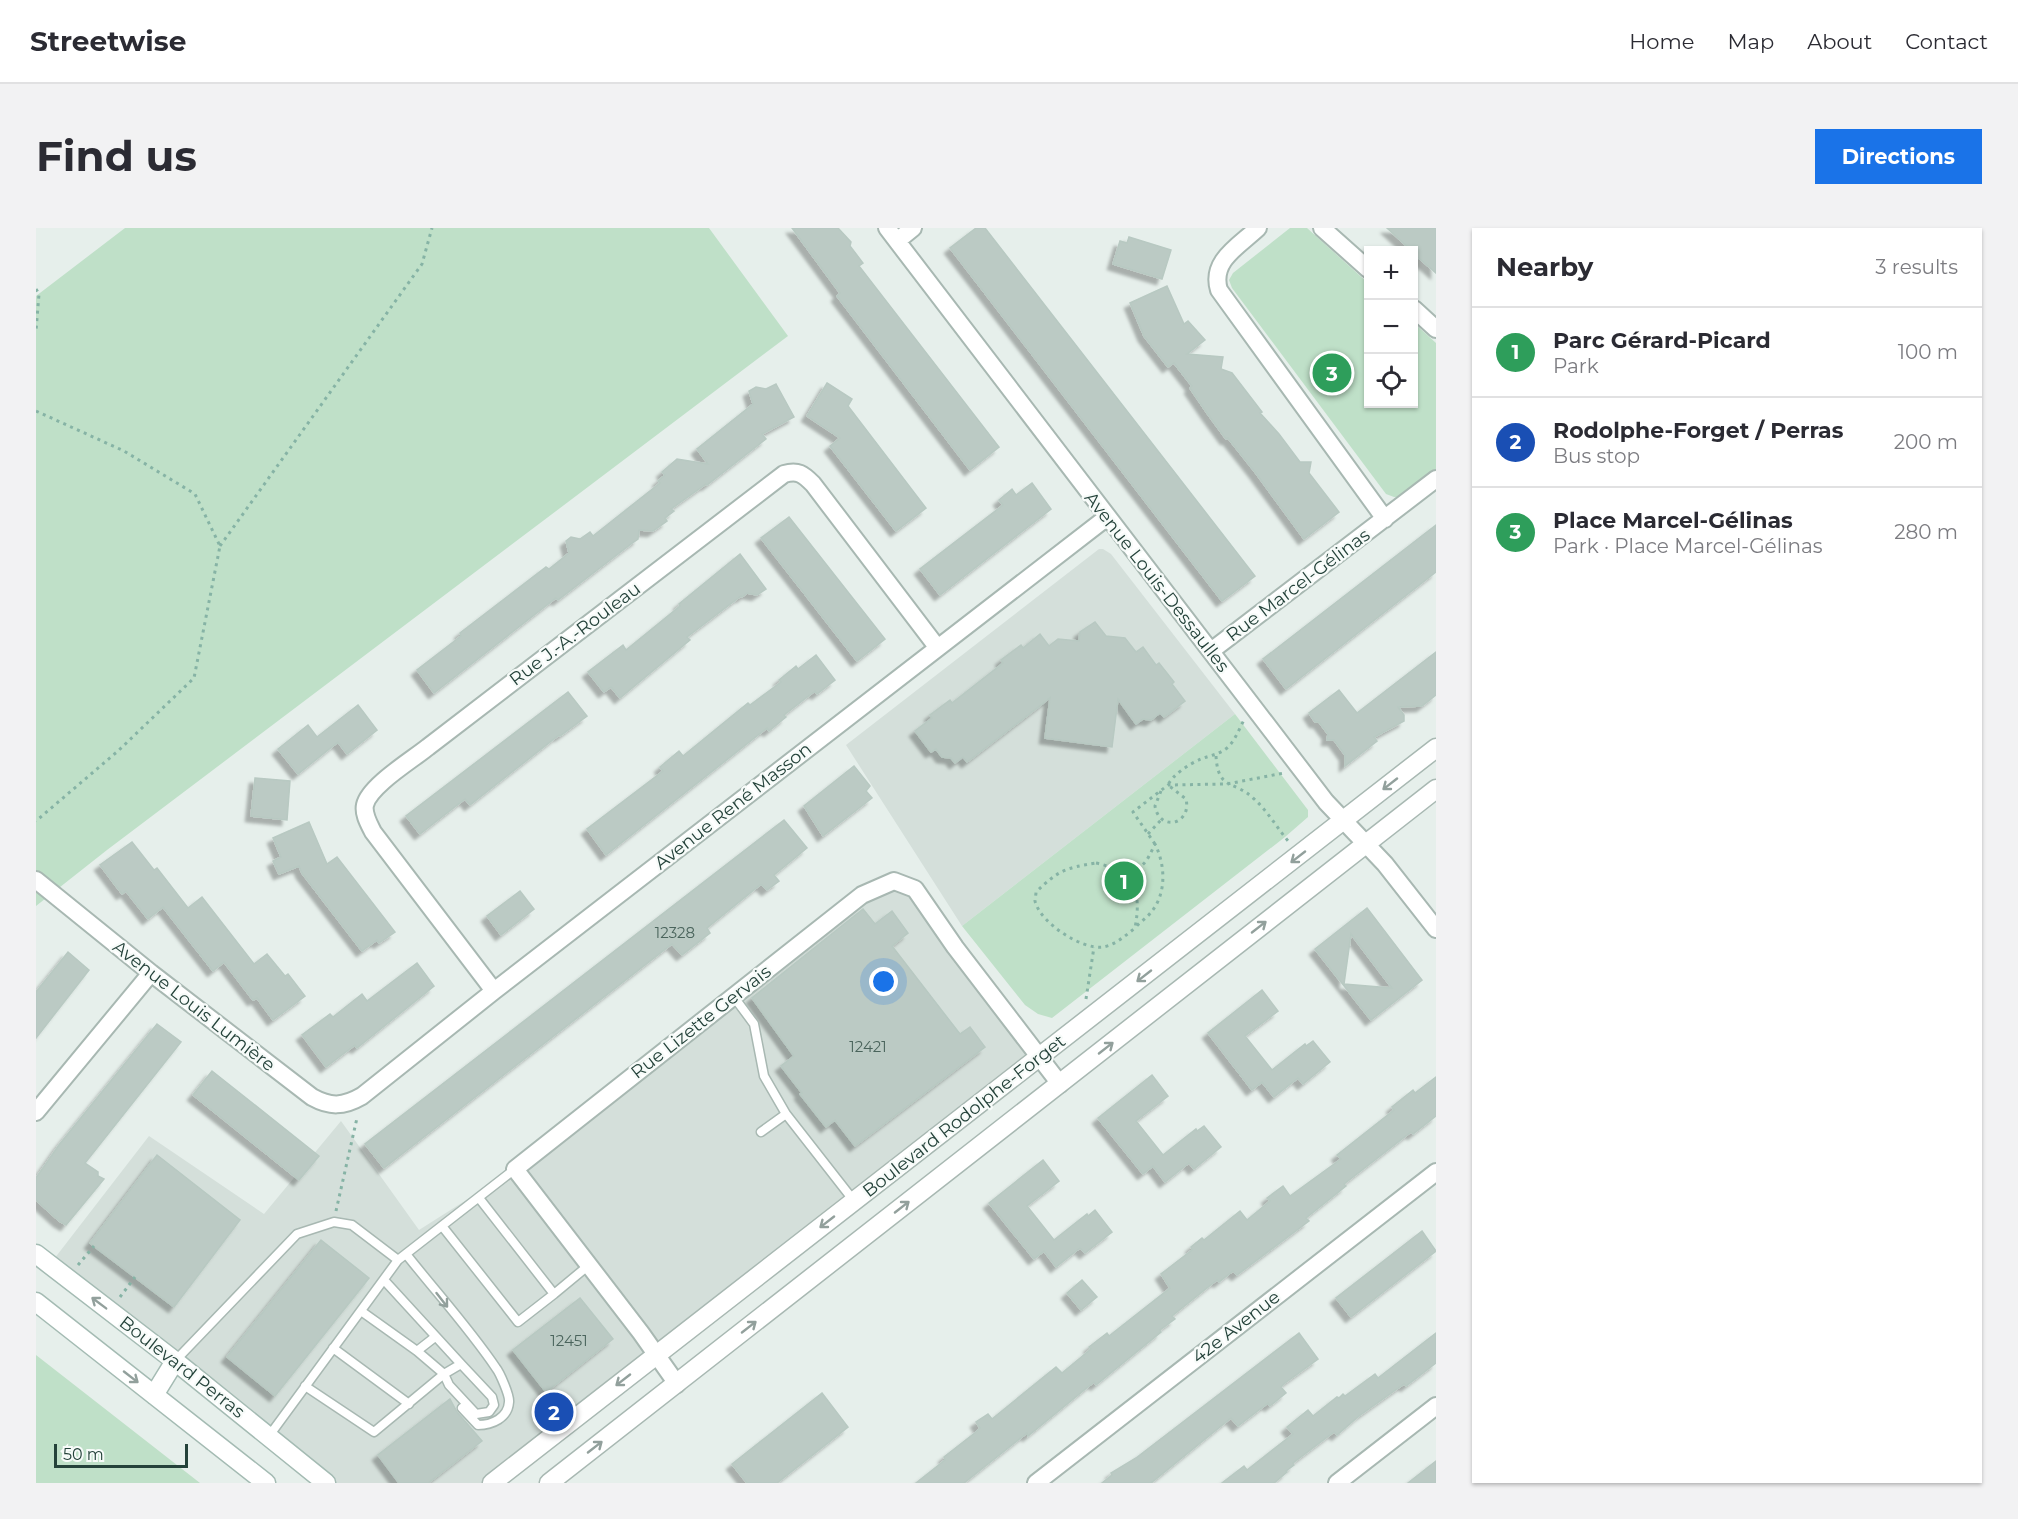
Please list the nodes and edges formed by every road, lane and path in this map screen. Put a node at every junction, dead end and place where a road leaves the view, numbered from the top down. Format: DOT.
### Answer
graph roads {
  1 [pos="432,228"];
  2 [pos="913,228"];
  3 [pos="1258,228"];
  4 [pos="1322,228"];
  5 [pos="892,234"];
  6 [pos="1364,265"];
  7 [pos="36,290"];
  8 [pos="1418,313"];
  9 [pos="1436,329"];
  10 [pos="36,331"];
  11 [pos="36,411"];
  12 [pos="1436,479"];
  13 [pos="1106,518"];
  14 [pos="1385,519"];
  15 [pos="220,546"];
  16 [pos="937,647"];
  17 [pos="1211,651"];
  18 [pos="1252,705"];
  19 [pos="1436,748"];
  20 [pos="1216,756"];
  21 [pos="1300,768"];
  22 [pos="1227,784"];
  23 [pos="1168,785"];
  24 [pos="1436,789"];
  25 [pos="1161,791"];
  26 [pos="1161,819"];
  27 [pos="36,821"];
  28 [pos="1344,821"];
  29 [pos="1148,834"];
  30 [pos="1155,844"];
  31 [pos="1366,844"];
  32 [pos="1299,855"];
  33 [pos="1122,872"];
  34 [pos="36,880"];
  35 [pos="1135,927"];
  36 [pos="1436,929"];
  37 [pos="1094,947"];
  38 [pos="151,973"];
  39 [pos="494,991"];
  40 [pos="734,997"];
  41 [pos="1082,1024"];
  42 [pos="1039,1058"];
  43 [pos="1060,1084"];
  44 [pos="362,1096"];
  45 [pos="36,1112"];
  46 [pos="786,1114"];
  47 [pos="761,1132"];
  48 [pos="515,1169"];
  49 [pos="1436,1172"];
  50 [pos="478,1198"];
  51 [pos="854,1201"];
  52 [pos="334,1222"];
  53 [pos="442,1226"];
  54 [pos="94,1246"];
  55 [pos="36,1254"];
  56 [pos="402,1257"];
  57 [pos="589,1265"];
  58 [pos="135,1277"];
  59 [pos="67,1278"];
  60 [pos="384,1280"];
  61 [pos="554,1294"];
  62 [pos="36,1302"];
  63 [pos="110,1311"];
  64 [pos="361,1311"];
  65 [pos="435,1337"];
  66 [pos="333,1348"];
  67 [pos="417,1351"];
  68 [pos="656,1354"];
  69 [pos="175,1361"];
  70 [pos="461,1364"];
  71 [pos="444,1374"];
  72 [pos="677,1383"];
  73 [pos="449,1385"];
  74 [pos="305,1386"];
  75 [pos="154,1395"];
  76 [pos="409,1404"];
  77 [pos="1436,1406"];
  78 [pos="269,1436"];
  79 [pos="266,1483"];
  80 [pos="326,1483"];
  81 [pos="492,1483"];
  82 [pos="549,1483"];
  83 [pos="1036,1483"];
  84 [pos="1337,1483"];
  1 -- 15 [label="path"];
  2 -- 5 [label="street"];
  3 -- 14 [label="street"];
  4 -- 6 [label="street"];
  5 -- 13 [label="street, Avenue Louis-Dessaulles"];
  7 -- 10 [label="path"];
  8 -- 9 [label="street"];
  11 -- 15 [label="path"];
  12 -- 14 [label="street, Rue Marcel-Gélinas"];
  13 -- 16 [label="street, Avenue René Masson"];
  13 -- 17 [label="street, Avenue Louis-Dessaulles"];
  14 -- 17 [label="street, Rue Marcel-Gélinas"];
  15 -- 27 [label="path"];
  16 -- 39 [label="street, Avenue René Masson"];
  16 -- 39 [label="street, Rue J.-A.-Rouleau"];
  17 -- 18 [label="street, Avenue Louis-Dessaulles"];
  18 -- 20 [label="path"];
  18 -- 21 [label="street, Avenue Louis-Dessaulles"];
  19 -- 28 [label="street, Boulevard Rodolphe-Forget, one-way"];
  20 -- 22 [label="path"];
  20 -- 23 [label="path"];
  21 -- 22 [label="path"];
  21 -- 28 [label="street, Avenue Louis-Dessaulles"];
  22 -- 23 [label="path"];
  22 -- 32 [label="path"];
  23 -- 25 [label="path"];
  23 -- 26 [label="path"];
  24 -- 31 [label="street, Boulevard Rodolphe-Forget"];
  25 -- 26 [label="path"];
  25 -- 29 [label="path"];
  26 -- 29 [label="path"];
  28 -- 31 [label="street, Avenue Louis-Dessaulles"];
  28 -- 32 [label="street, Boulevard Rodolphe-Forget"];
  29 -- 30 [label="path"];
  30 -- 33 [label="path"];
  30 -- 35 [label="path"];
  31 -- 36 [label="street, Avenue Louis-Dessaulles"];
  43 -- 31 [label="street, Boulevard Rodolphe-Forget, one-way"];
  32 -- 41 [label="street, Boulevard Rodolphe-Forget, one-way"];
  33 -- 35 [label="path"];
  33 -- 37 [label="path"];
  34 -- 38 [label="street, Avenue Louis Lumière"];
  35 -- 37 [label="path"];
  37 -- 41 [label="path"];
  38 -- 44 [label="street, Avenue Louis Lumière"];
  38 -- 45 [label="street"];
  39 -- 44 [label="street, Avenue René Masson"];
  40 -- 42 [label="street, Rue Lizette Gervais"];
  40 -- 46 [label="lane"];
  40 -- 48 [label="street, Rue Lizette Gervais"];
  41 -- 42 [label="street, Boulevard Rodolphe-Forget"];
  42 -- 43 [label="street, Rue Lizette Gervais"];
  42 -- 51 [label="street, Boulevard Rodolphe-Forget"];
  72 -- 43 [label="street, Boulevard Rodolphe-Forget, one-way"];
  44 -- 52 [label="path"];
  46 -- 47 [label="lane"];
  46 -- 51 [label="lane"];
  48 -- 50 [label="lane"];
  48 -- 57 [label="street"];
  49 -- 83 [label="street, 42e Avenue"];
  50 -- 53 [label="lane"];
  50 -- 61 [label="lane"];
  51 -- 68 [label="street, Boulevard Rodolphe-Forget, one-way"];
  52 -- 56 [label="lane"];
  52 -- 69 [label="lane"];
  53 -- 56 [label="lane"];
  53 -- 61 [label="lane"];
  54 -- 59 [label="path"];
  55 -- 59 [label="street, Boulevard Perras"];
  56 -- 60 [label="lane"];
  56 -- 73 [label="lane, one-way"];
  57 -- 61 [label="lane"];
  57 -- 68 [label="street"];
  58 -- 63 [label="path"];
  63 -- 59 [label="street, Boulevard Perras, one-way"];
  60 -- 64 [label="lane"];
  60 -- 65 [label="lane"];
  62 -- 75 [label="street, one-way"];
  63 -- 69 [label="street, Boulevard Perras"];
  64 -- 66 [label="lane"];
  64 -- 67 [label="lane"];
  65 -- 67 [label="lane"];
  65 -- 70 [label="lane"];
  66 -- 74 [label="lane"];
  66 -- 76 [label="lane"];
  67 -- 71 [label="lane"];
  68 -- 72 [label="street"];
  68 -- 81 [label="street, Boulevard Rodolphe-Forget, one-way"];
  69 -- 75 [label="street"];
  69 -- 78 [label="street, Boulevard Perras"];
  70 -- 71 [label="lane"];
  70 -- 73 [label="lane"];
  71 -- 73 [label="lane"];
  71 -- 76 [label="lane"];
  82 -- 72 [label="street, Boulevard Rodolphe-Forget, one-way"];
  74 -- 76 [label="lane"];
  74 -- 78 [label="lane"];
  75 -- 79 [label="street"];
  77 -- 84 [label="street"];
  78 -- 80 [label="street, Boulevard Perras"];
}
